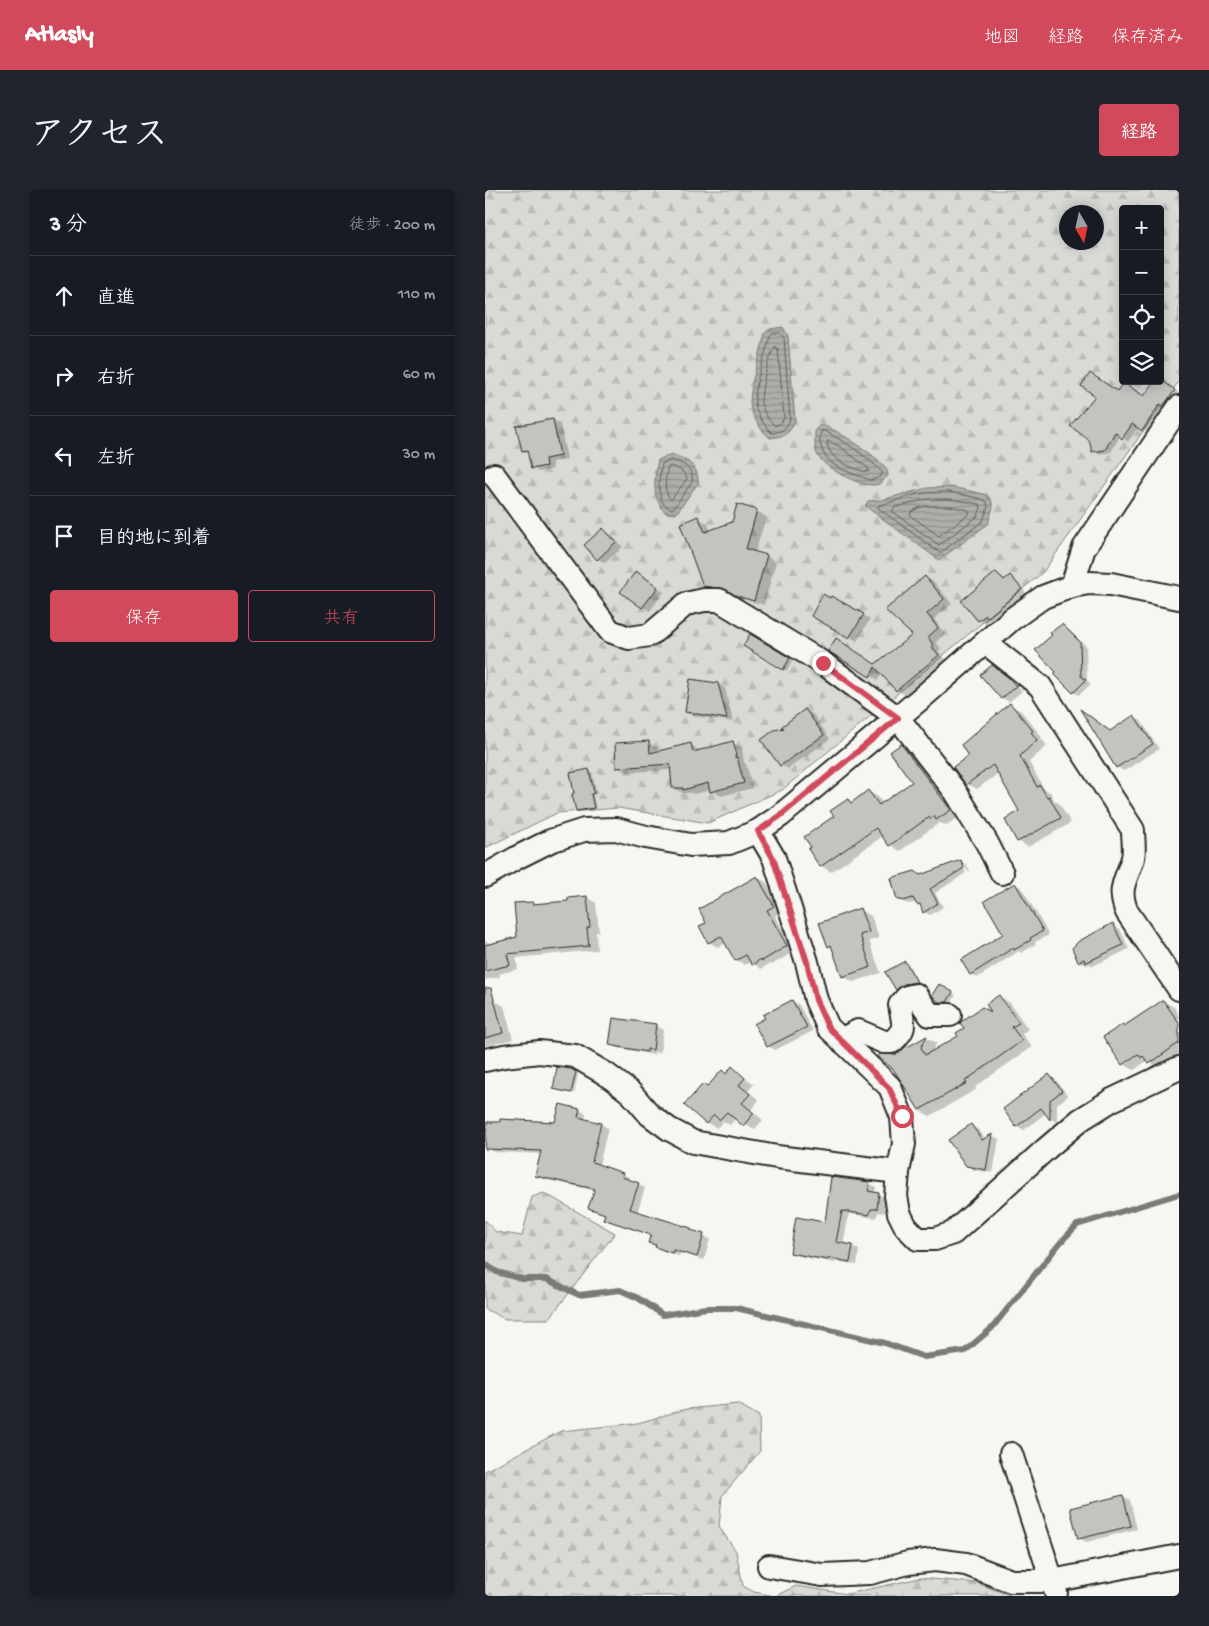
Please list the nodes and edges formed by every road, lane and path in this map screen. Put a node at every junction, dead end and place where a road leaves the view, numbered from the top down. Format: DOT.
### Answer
graph roads {
  1 [pos="1179,407"];
  2 [pos="494,475"];
  3 [pos="1072,586"];
  4 [pos="1179,598"];
  5 [pos="986,643"];
  6 [pos="898,718"];
  7 [pos="758,831"];
  8 [pos="1002,873"];
  9 [pos="485,876"];
  10 [pos="1179,989"];
  11 [pos="950,1015"];
  12 [pos="843,1042"];
  13 [pos="485,1060"];
  14 [pos="1179,1068"];
  15 [pos="898,1172"];
  16 [pos="1011,1454"];
  17 [pos="1179,1556"];
  18 [pos="769,1566"];
  19 [pos="1055,1588"];
  1 -- 3 [label="street"];
  2 -- 6 [label="street"];
  3 -- 4 [label="street"];
  3 -- 5 [label="street"];
  5 -- 6 [label="street"];
  5 -- 10 [label="street"];
  6 -- 7 [label="street"];
  6 -- 8 [label="street"];
  7 -- 9 [label="street"];
  7 -- 12 [label="street"];
  11 -- 12 [label="street"];
  12 -- 15 [label="street"];
  13 -- 15 [label="street"];
  14 -- 15 [label="street"];
  16 -- 19 [label="street"];
  17 -- 19 [label="street"];
  18 -- 19 [label="street"];
}
